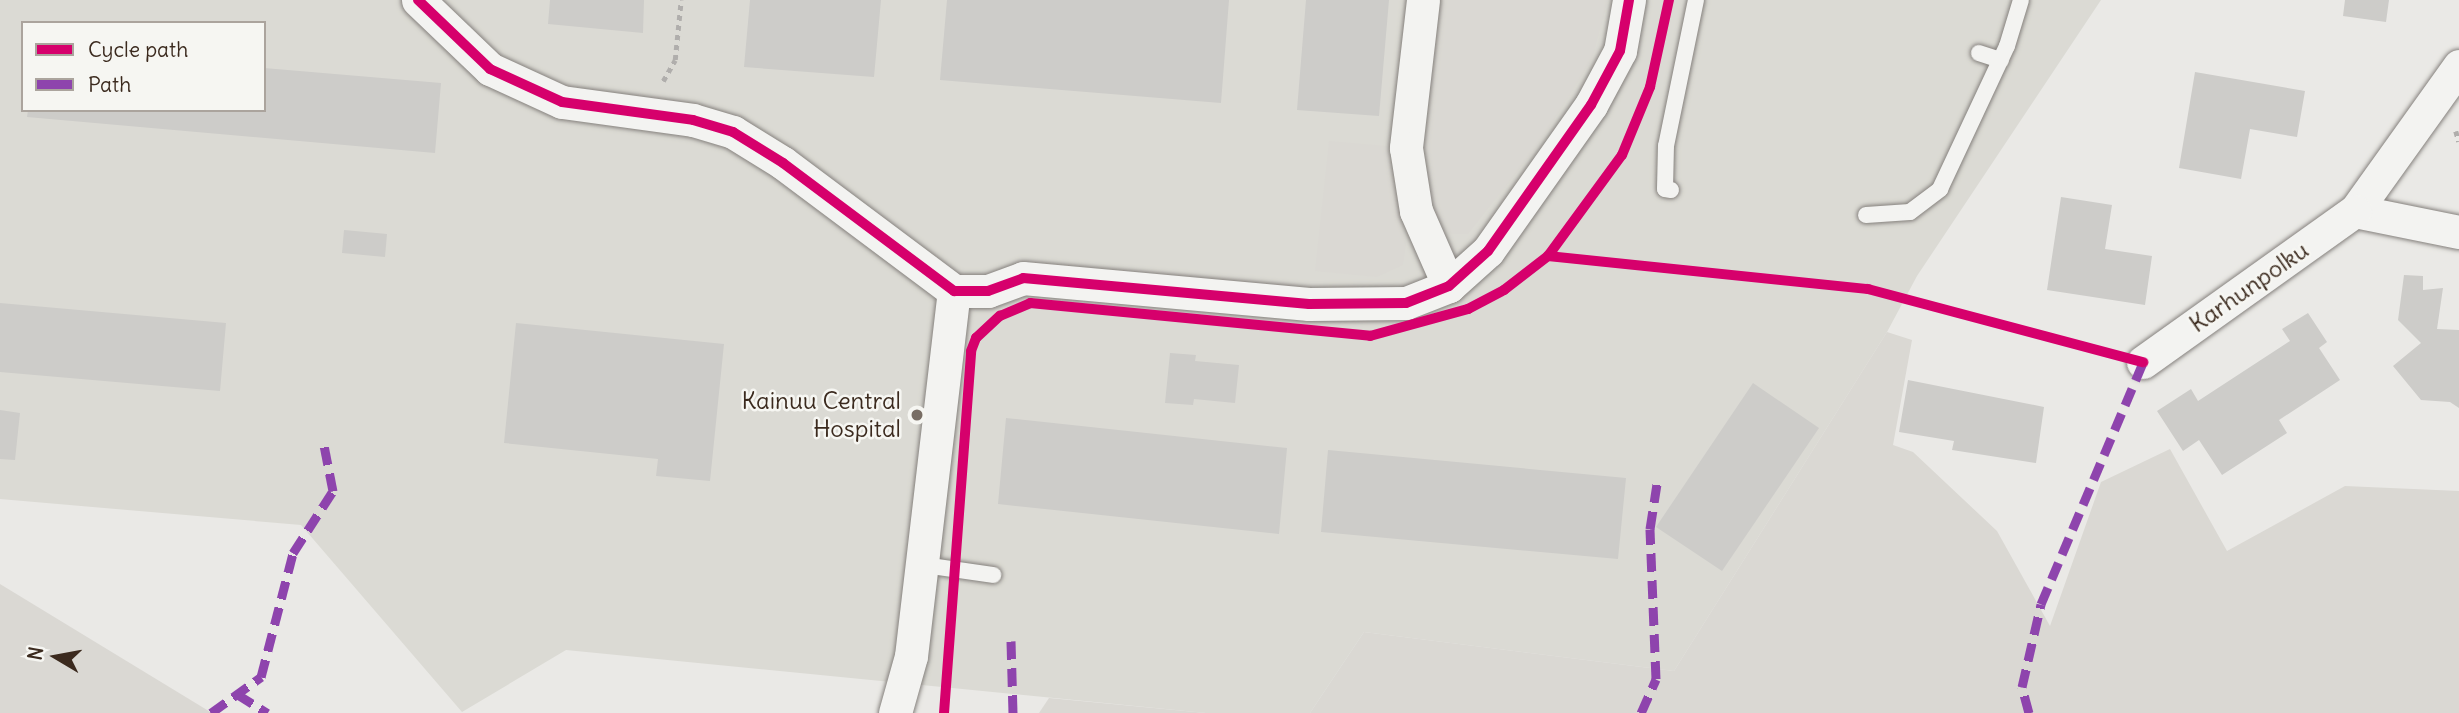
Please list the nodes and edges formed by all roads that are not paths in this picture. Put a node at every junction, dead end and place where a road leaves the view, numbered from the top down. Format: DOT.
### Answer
graph roads {
  1 [pos="418,0"];
  2 [pos="1423,0"];
  3 [pos="1629,0"];
  4 [pos="1696,0"];
  5 [pos="2021,0"];
  6 [pos="1979,53"];
  7 [pos="2001,60"];
  8 [pos="2459,66"];
  9 [pos="1671,190"];
  10 [pos="2355,212"];
  11 [pos="1866,215"];
  12 [pos="2459,232"];
  13 [pos="1448,286"];
  14 [pos="954,291"];
  15 [pos="2143,362"];
  16 [pos="924,565"];
  17 [pos="993,575"];
  18 [pos="895,713"];
  1 -- 14 [label="street"];
  2 -- 13 [label="street"];
  3 -- 13 [label="street"];
  4 -- 9 [label="lane"];
  5 -- 7 [label="lane"];
  6 -- 7 [label="lane"];
  7 -- 11 [label="lane"];
  8 -- 10 [label="street, Karhunpolku"];
  10 -- 12 [label="street"];
  10 -- 15 [label="street, Karhunpolku"];
  13 -- 14 [label="street"];
  14 -- 16 [label="street"];
  16 -- 17 [label="lane"];
  16 -- 18 [label="street"];
}
